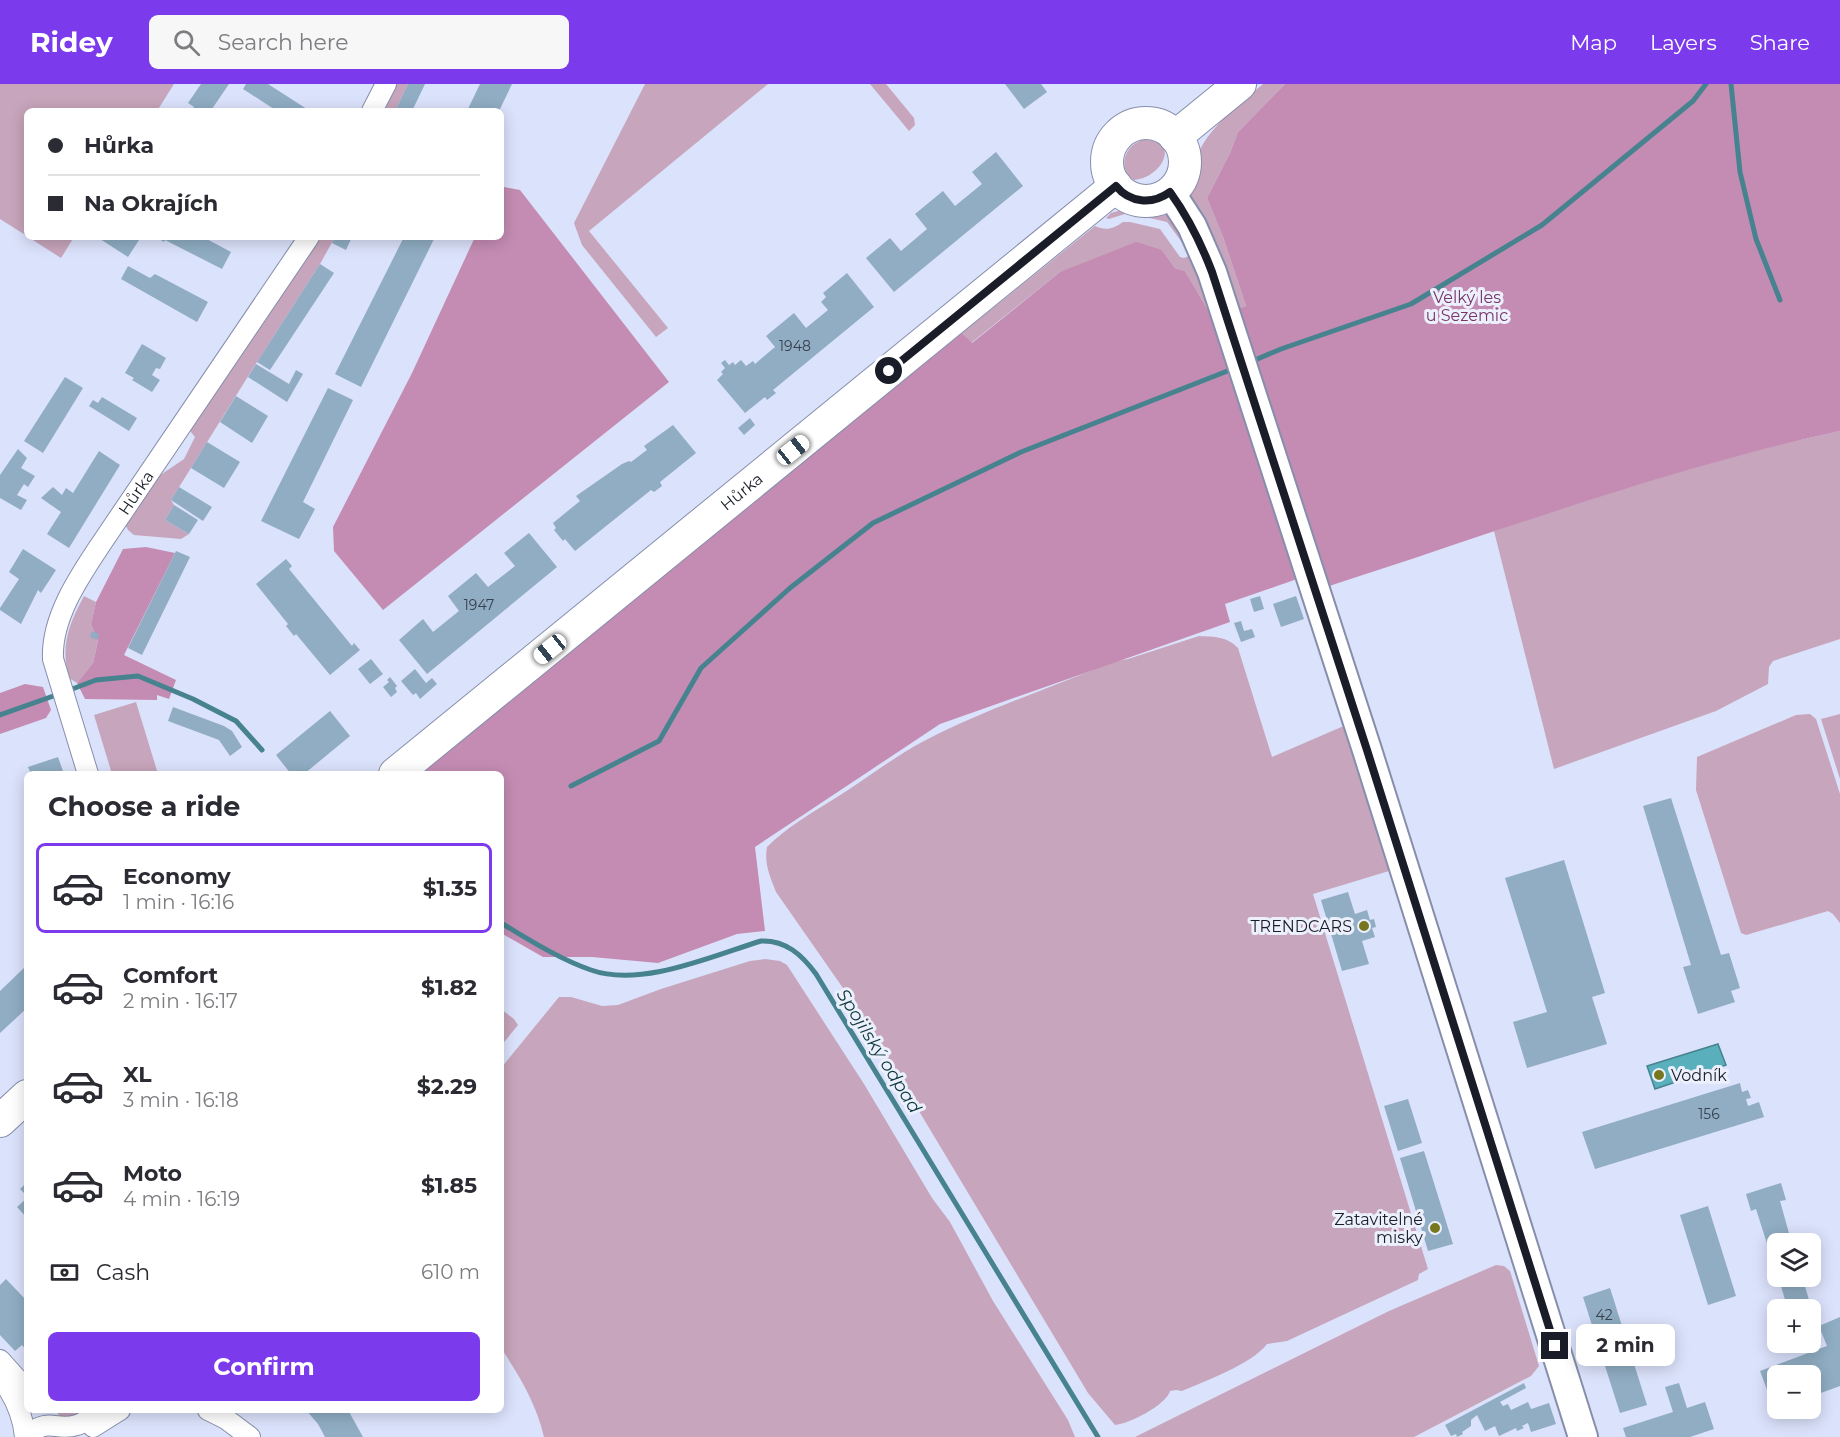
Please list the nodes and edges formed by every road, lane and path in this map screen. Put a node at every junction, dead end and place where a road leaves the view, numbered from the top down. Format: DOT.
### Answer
graph roads {
  1 [pos="386,84"];
  2 [pos="1240,84"];
  3 [pos="374,108"];
  4 [pos="1175,137"];
  5 [pos="1116,186"];
  6 [pos="1170,192"];
  7 [pos="307,240"];
  8 [pos="87,771"];
  9 [pos="399,771"];
  10 [pos="24,1099"];
  11 [pos="0,1121"];
  12 [pos="0,1360"];
  13 [pos="0,1377"];
  14 [pos="24,1387"];
  15 [pos="97,1413"];
  16 [pos="115,1413"];
  17 [pos="214,1413"];
  18 [pos="48,1424"];
  19 [pos="25,1437"];
  20 [pos="31,1437"];
  21 [pos="79,1437"];
  22 [pos="250,1437"];
  23 [pos="1583,1437"];
  1 -- 3 [label="street"];
  2 -- 4 [label="main road"];
  4 -- 5 [label="main road"];
  4 -- 6 [label="main road"];
  5 -- 6 [label="main road"];
  5 -- 9 [label="main road, Hůrka"];
  6 -- 23 [label="street"];
  7 -- 8 [label="street, Hůrka"];
  10 -- 11 [label="main road"];
  12 -- 14 [label="street"];
  13 -- 19 [label="street"];
  15 -- 18 [label="street"];
  16 -- 21 [label="street"];
  17 -- 22 [label="street"];
  18 -- 19 [label="street"];
  19 -- 20 [label="street"];
}
